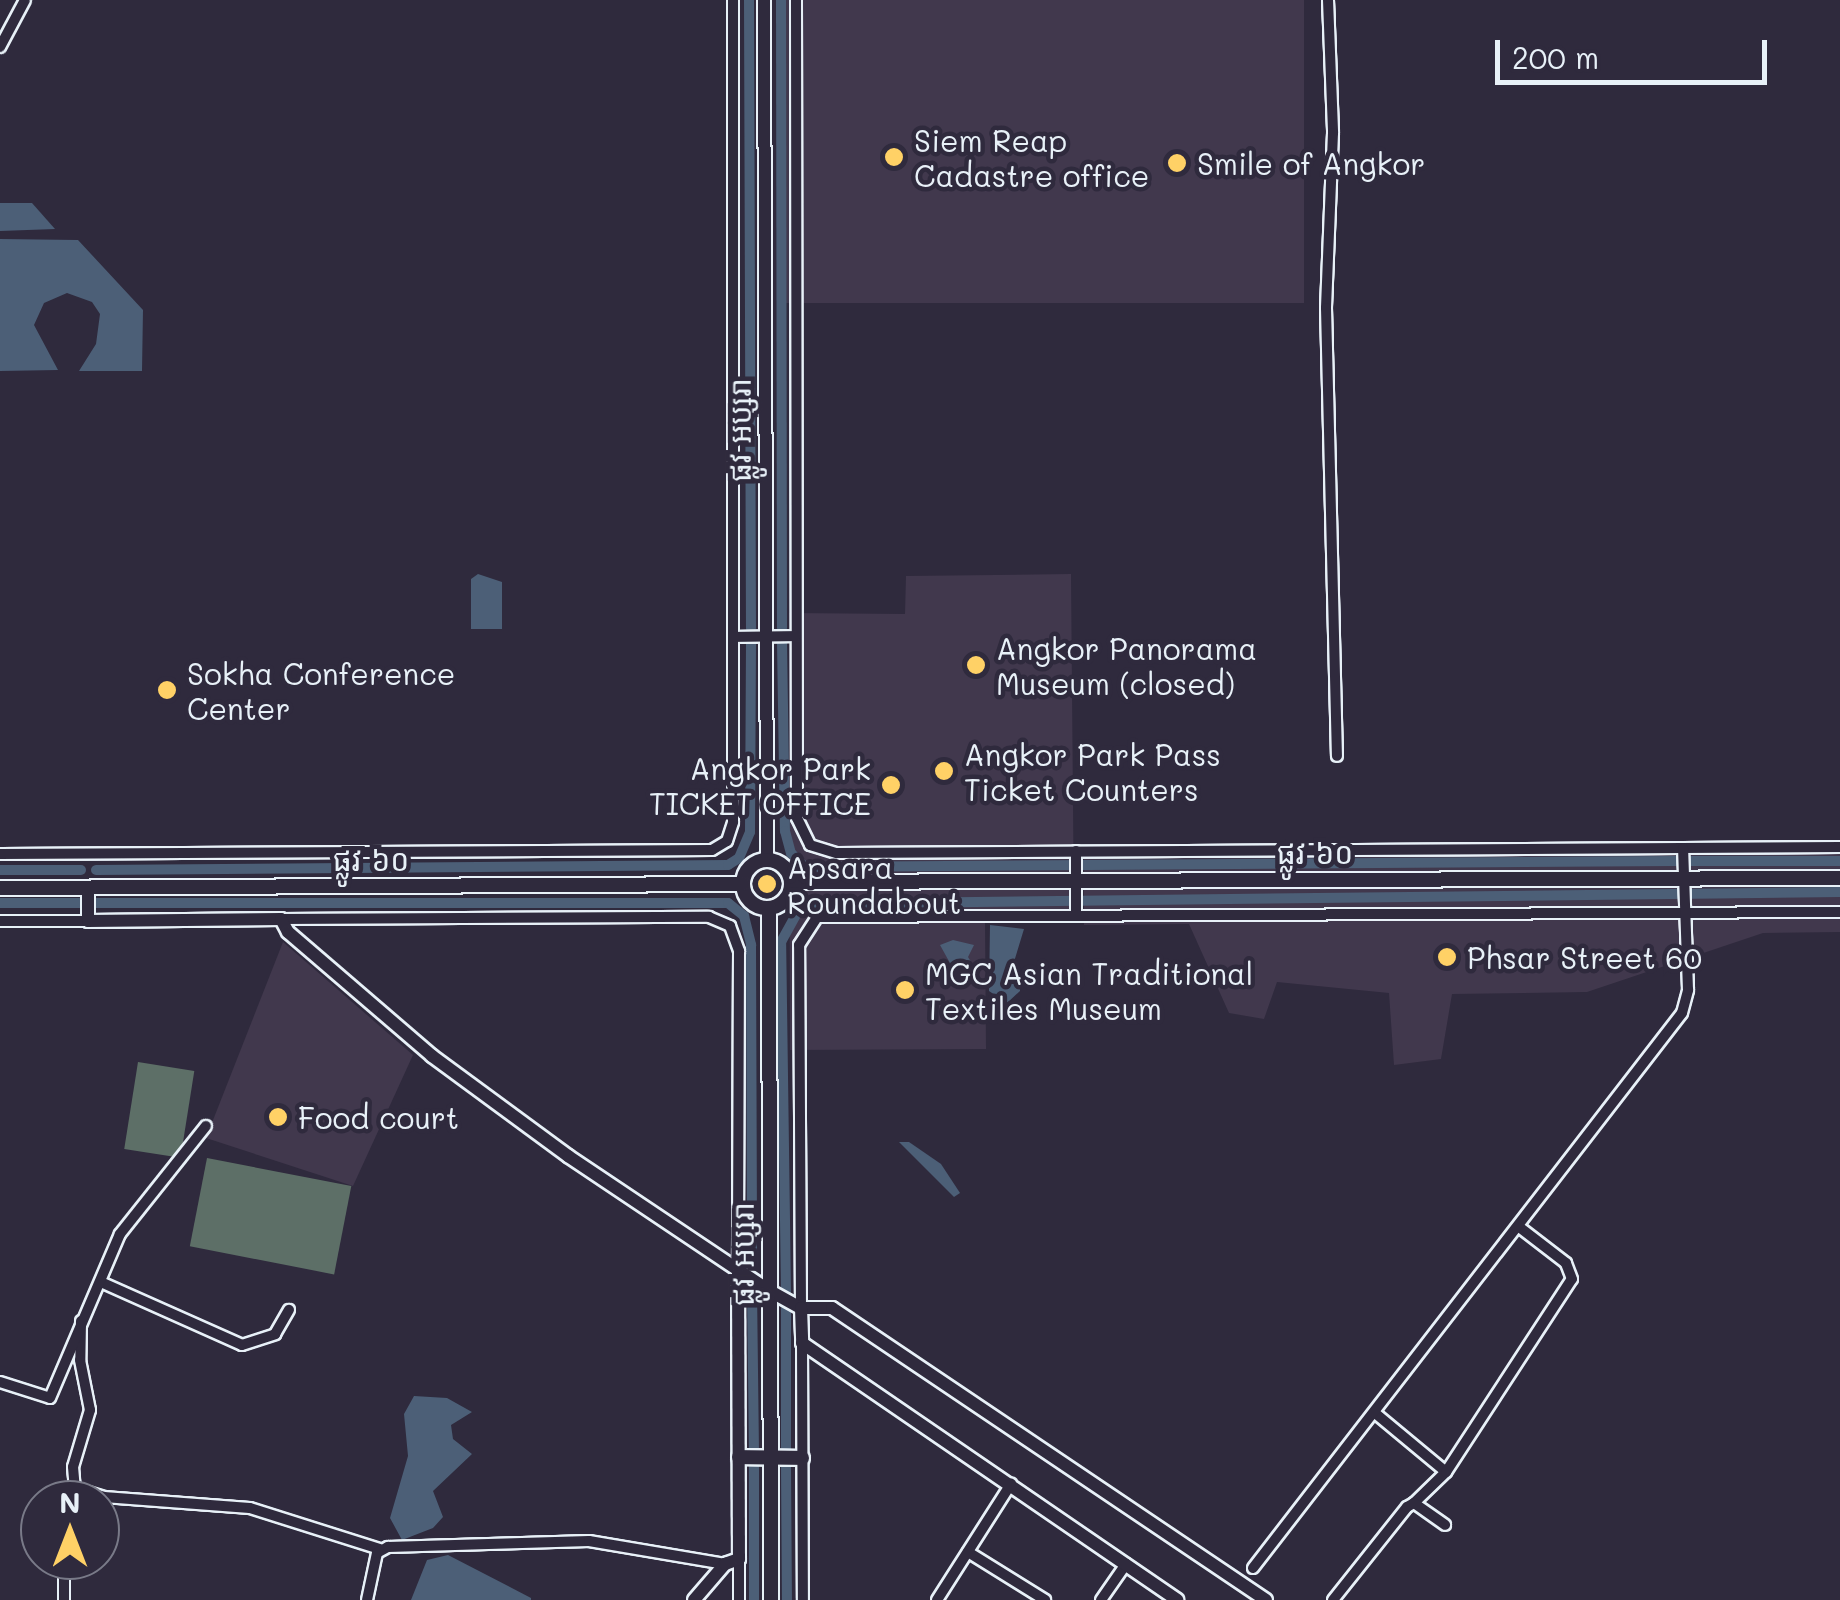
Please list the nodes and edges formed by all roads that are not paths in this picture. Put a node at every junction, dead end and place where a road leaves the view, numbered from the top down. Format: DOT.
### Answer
graph roads {
  1 [pos="25,0"];
  2 [pos="734,0"];
  3 [pos="764,0"];
  4 [pos="796,0"];
  5 [pos="1328,0"];
  6 [pos="0,47"];
  7 [pos="768,636"];
  8 [pos="796,636"];
  9 [pos="734,637"];
  10 [pos="1337,756"];
  11 [pos="1840,847"];
  12 [pos="1684,848"];
  13 [pos="0,854"];
  14 [pos="1076,854"];
  15 [pos="768,860"];
  16 [pos="1840,878"];
  17 [pos="1076,880"];
  18 [pos="791,882"];
  19 [pos="1683,882"];
  20 [pos="742,884"];
  21 [pos="0,888"];
  22 [pos="88,903"];
  23 [pos="768,908"];
  24 [pos="1684,909"];
  25 [pos="1076,911"];
  26 [pos="1840,912"];
  27 [pos="281,919"];
  28 [pos="0,921"];
  29 [pos="206,1126"];
  30 [pos="1519,1227"];
  31 [pos="738,1272"];
  32 [pos="102,1283"];
  33 [pos="770,1291"];
  34 [pos="801,1308"];
  35 [pos="289,1310"];
  36 [pos="81,1321"];
  37 [pos="802,1343"];
  38 [pos="0,1382"];
  39 [pos="1375,1414"];
  40 [pos="739,1457"];
  41 [pos="770,1458"];
  42 [pos="802,1458"];
  43 [pos="1446,1472"];
  44 [pos="1011,1484"];
  45 [pos="1414,1502"];
  46 [pos="1445,1525"];
  47 [pos="380,1549"];
  48 [pos="968,1552"];
  49 [pos="732,1562"];
  50 [pos="1126,1564"];
  51 [pos="1252,1568"];
  52 [pos="367,1600"];
  53 [pos="694,1600"];
  54 [pos="739,1600"];
  55 [pos="771,1600"];
  56 [pos="803,1600"];
  57 [pos="937,1600"];
  58 [pos="1045,1600"];
  59 [pos="1101,1600"];
  60 [pos="1178,1600"];
  61 [pos="1266,1600"];
  62 [pos="1332,1600"];
  1 -- 6 [label="street"];
  2 -- 9 [label="street"];
  3 -- 7 [label="street, ផ្លូវ អប្សរា"];
  4 -- 8 [label="street"];
  5 -- 10 [label="street"];
  7 -- 8 [label="street"];
  7 -- 9 [label="street"];
  7 -- 15 [label="street, ផ្លូវ អប្សរា"];
  8 -- 14 [label="street"];
  9 -- 13 [label="street"];
  11 -- 12 [label="street"];
  12 -- 14 [label="street"];
  12 -- 19 [label="street"];
  14 -- 17 [label="street"];
  15 -- 18 [label="main road"];
  15 -- 20 [label="main road"];
  16 -- 19 [label="main road, ផ្លូវ ៦០"];
  17 -- 18 [label="main road, ផ្លូវ ៦០"];
  17 -- 19 [label="main road, ផ្លូវ ៦០"];
  17 -- 25 [label="street"];
  18 -- 23 [label="main road"];
  19 -- 24 [label="street"];
  20 -- 22 [label="main road, ផ្លូវ ៦០"];
  20 -- 23 [label="main road"];
  21 -- 22 [label="main road, ផ្លូវ ៦០"];
  22 -- 27 [label="street"];
  22 -- 28 [label="street"];
  23 -- 33 [label="main road, ផ្លូវ អប្សរា"];
  24 -- 25 [label="street"];
  24 -- 26 [label="street"];
  24 -- 30 [label="street"];
  25 -- 34 [label="street"];
  27 -- 31 [label="street"];
  27 -- 31 [label="street"];
  29 -- 32 [label="street"];
  30 -- 39 [label="street"];
  30 -- 43 [label="street"];
  31 -- 33 [label="street"];
  31 -- 40 [label="street"];
  32 -- 35 [label="street"];
  32 -- 36 [label="street"];
  33 -- 34 [label="street"];
  33 -- 41 [label="main road, ផ្លូវ អប្សរា"];
  34 -- 37 [label="street"];
  34 -- 61 [label="street"];
  36 -- 38 [label="street"];
  36 -- 47 [label="street"];
  37 -- 42 [label="street"];
  37 -- 44 [label="street"];
  39 -- 43 [label="street"];
  39 -- 51 [label="street"];
  40 -- 41 [label="main road"];
  40 -- 49 [label="street"];
  41 -- 42 [label="main road"];
  41 -- 55 [label="main road, ផ្លូវ អប្សរា"];
  42 -- 56 [label="street"];
  43 -- 45 [label="street"];
  44 -- 48 [label="street"];
  44 -- 50 [label="street"];
  45 -- 46 [label="street"];
  45 -- 62 [label="street"];
  47 -- 49 [label="street"];
  47 -- 52 [label="street"];
  48 -- 57 [label="street"];
  48 -- 58 [label="street"];
  49 -- 53 [label="street"];
  49 -- 54 [label="street"];
  50 -- 59 [label="street"];
  50 -- 60 [label="street"];
}
